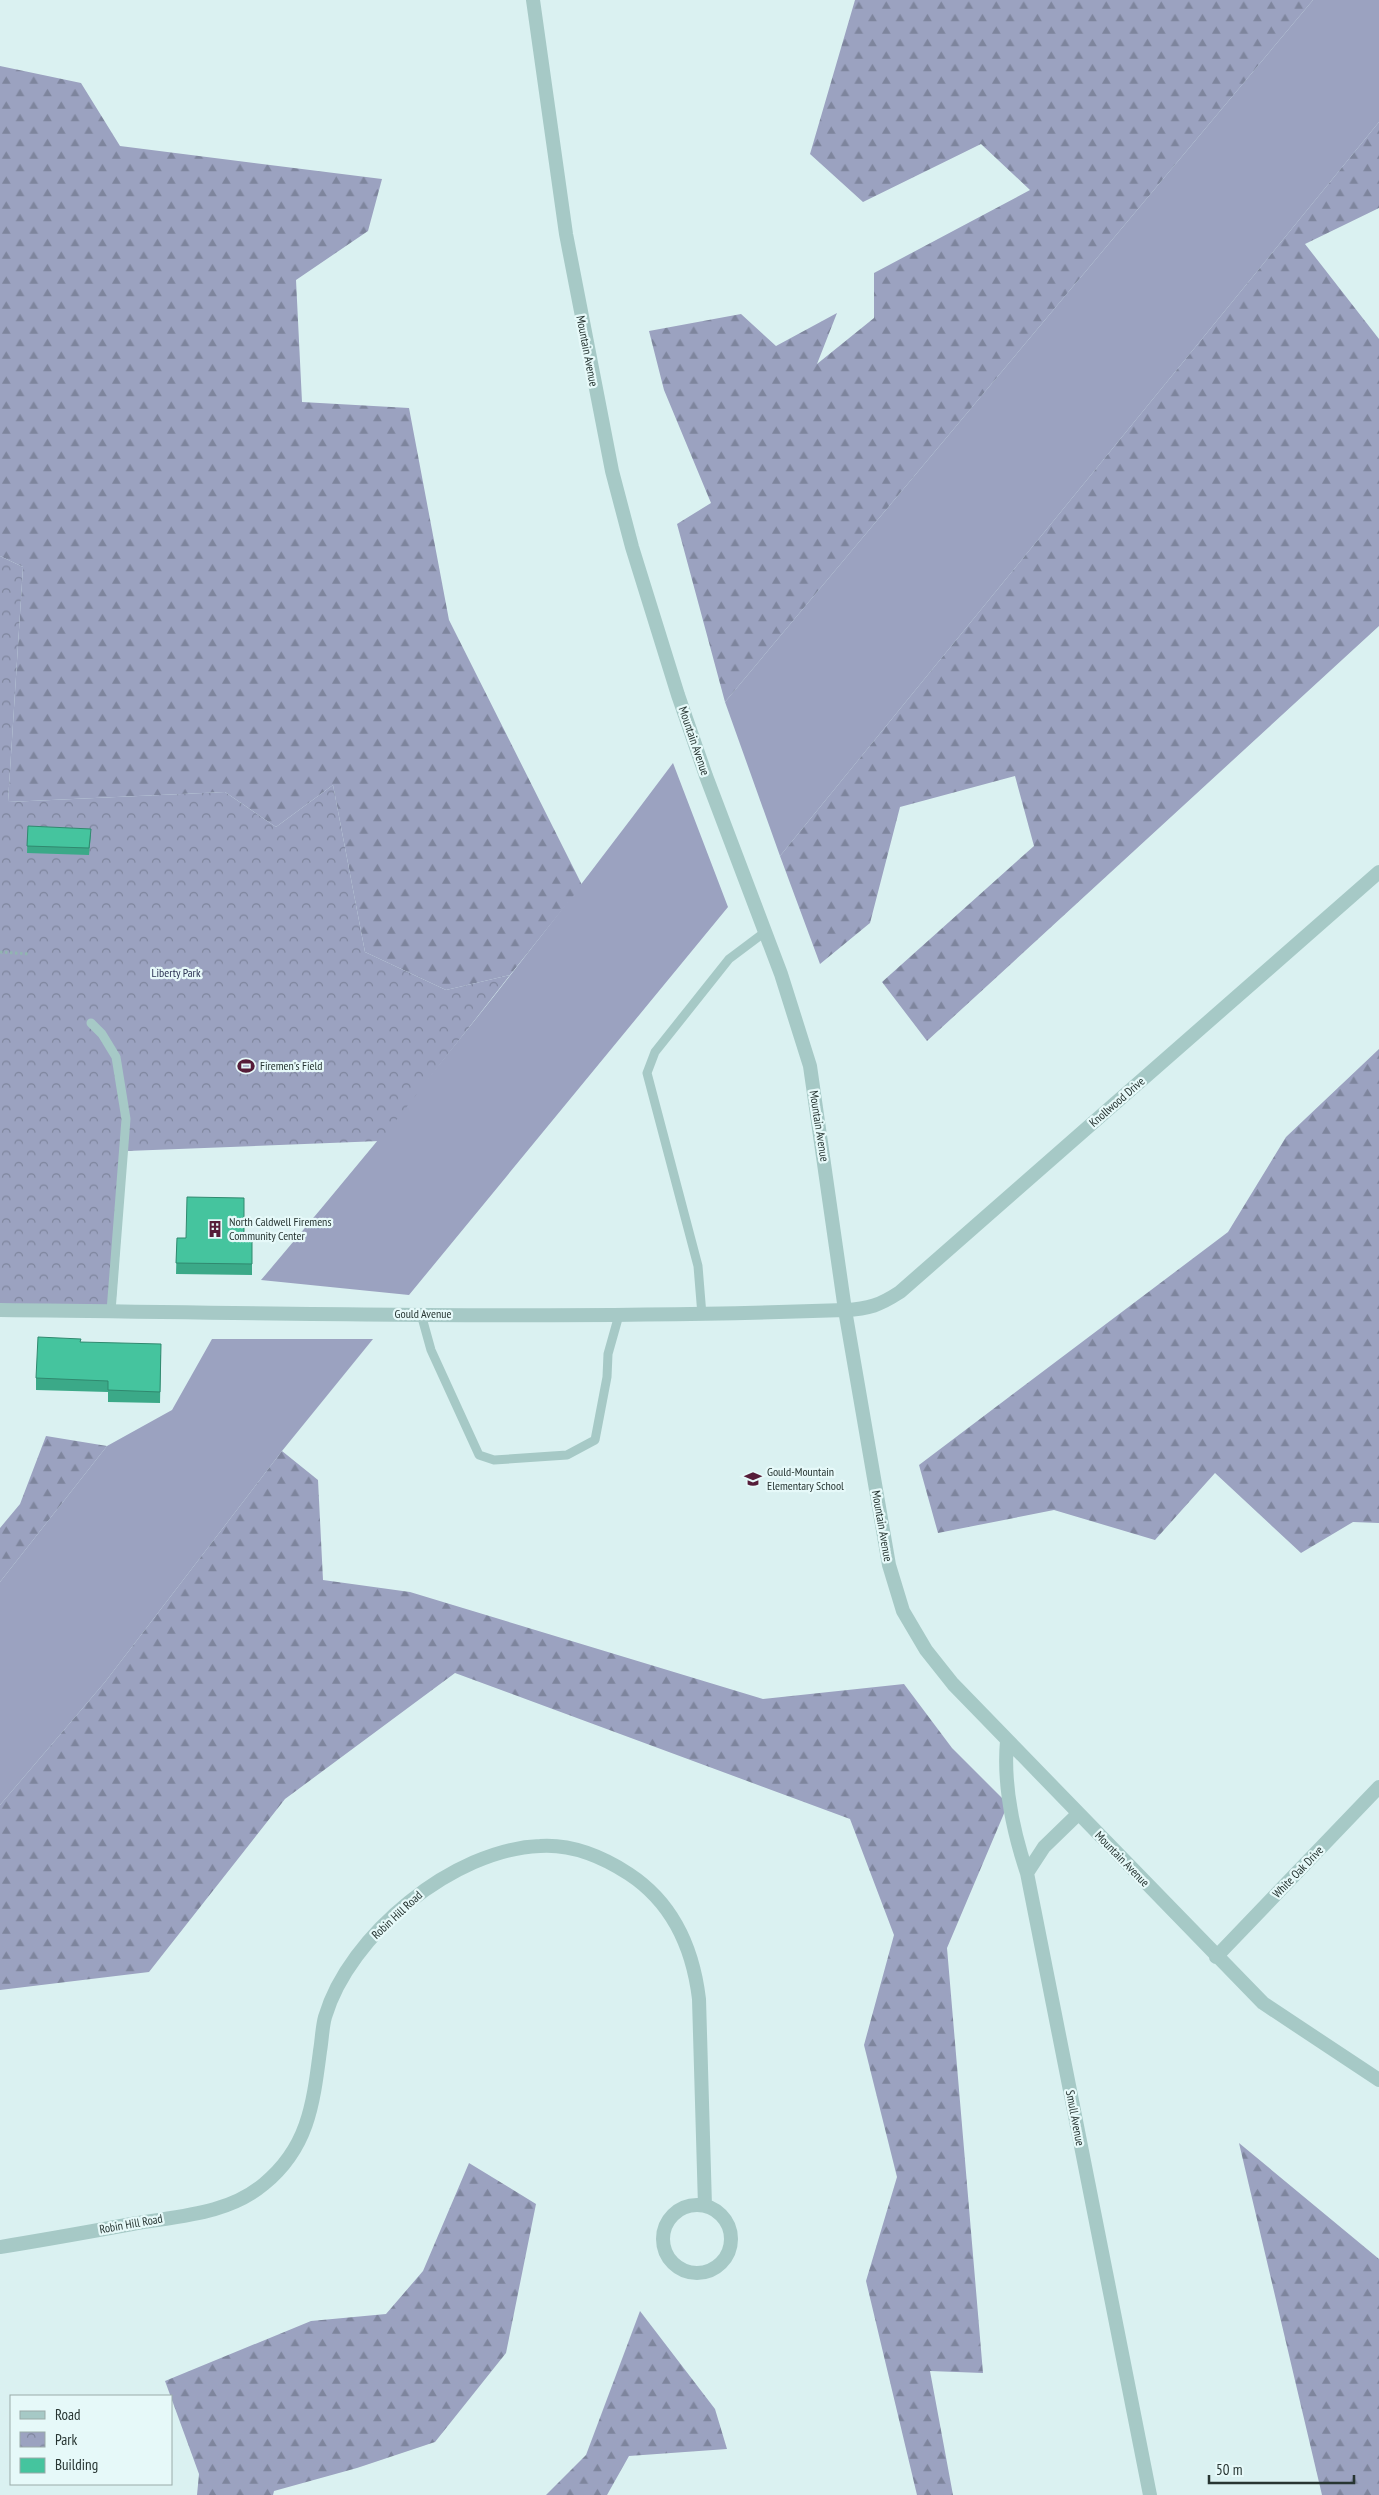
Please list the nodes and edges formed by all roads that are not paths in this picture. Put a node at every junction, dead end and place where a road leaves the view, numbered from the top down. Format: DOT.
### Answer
graph roads {
  1 [pos="533,0"];
  2 [pos="1379,872"];
  3 [pos="766,932"];
  4 [pos="91,1023"];
  5 [pos="0,1310"];
  6 [pos="845,1310"];
  7 [pos="111,1311"];
  8 [pos="421,1314"];
  9 [pos="702,1315"];
  10 [pos="620,1316"];
  11 [pos="1007,1741"];
  12 [pos="1379,1788"];
  13 [pos="1078,1814"];
  14 [pos="1027,1873"];
  15 [pos="1216,1957"];
  16 [pos="1379,2080"];
  17 [pos="705,2206"];
  18 [pos="0,2248"];
  19 [pos="1150,2495"];
  1 -- 3 [label="street, Mountain Avenue"];
  2 -- 6 [label="street, Knollwood Drive"];
  3 -- 6 [label="street, Mountain Avenue"];
  3 -- 9 [label="lane"];
  4 -- 7 [label="lane"];
  5 -- 7 [label="street, Gould Avenue"];
  6 -- 9 [label="street, Gould Avenue"];
  6 -- 11 [label="street, Mountain Avenue"];
  7 -- 8 [label="street, Gould Avenue"];
  8 -- 10 [label="street, Gould Avenue"];
  8 -- 10 [label="lane"];
  9 -- 10 [label="street, Gould Avenue"];
  11 -- 13 [label="street, Mountain Avenue"];
  11 -- 14 [label="street, Smull Avenue"];
  12 -- 15 [label="street, White Oak Drive"];
  13 -- 14 [label="street"];
  13 -- 15 [label="street, Mountain Avenue"];
  14 -- 19 [label="street, Smull Avenue"];
  15 -- 16 [label="street, Mountain Avenue"];
  17 -- 17 [label="street"];
  17 -- 18 [label="street, Robin Hill Road"];
}
